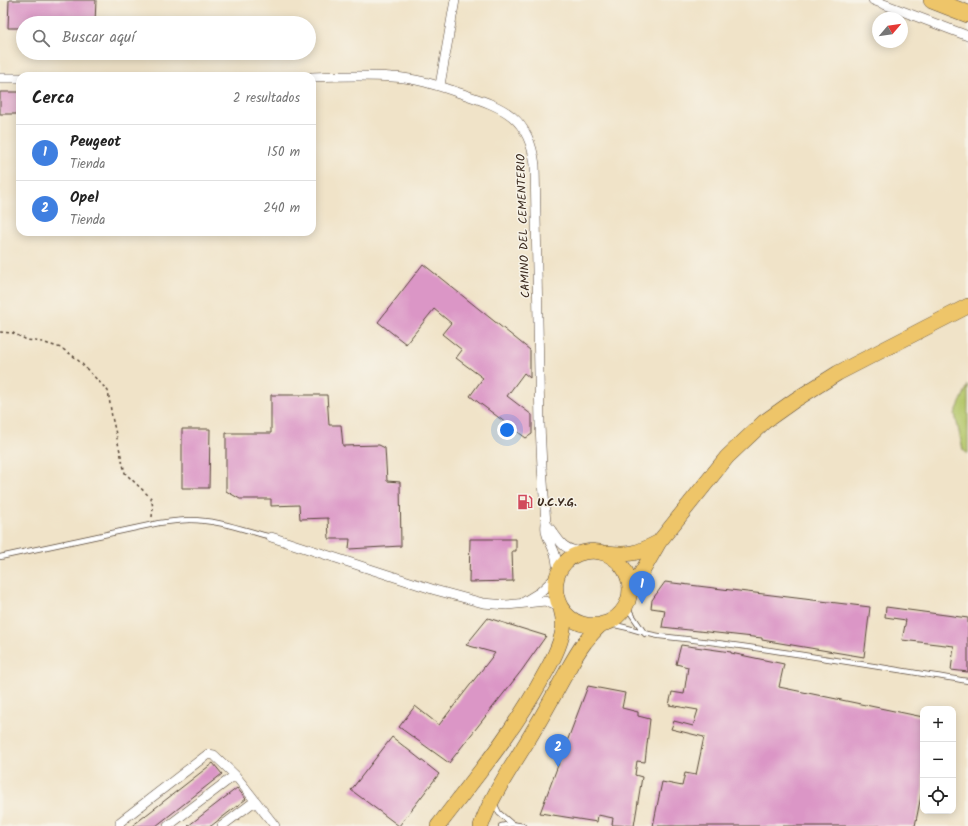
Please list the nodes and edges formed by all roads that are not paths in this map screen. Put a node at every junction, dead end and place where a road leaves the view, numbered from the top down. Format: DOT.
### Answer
graph roads {
  1 [pos="455,0"];
  2 [pos="873,0"];
  3 [pos="932,0"];
  4 [pos="957,0"];
  5 [pos="968,4"];
  6 [pos="968,14"];
  7 [pos="968,36"];
  8 [pos="316,77"];
  9 [pos="0,78"];
  10 [pos="16,78"];
  11 [pos="440,85"];
  12 [pos="968,306"];
  13 [pos="546,524"];
  14 [pos="271,537"];
  15 [pos="659,542"];
  16 [pos="585,552"];
  17 [pos="605,553"];
  18 [pos="0,557"];
  19 [pos="558,575"];
  20 [pos="628,599"];
  21 [pos="521,604"];
  22 [pos="561,609"];
  23 [pos="602,625"];
  24 [pos="645,634"];
  25 [pos="968,681"];
  26 [pos="234,775"];
  27 [pos="493,798"];
  28 [pos="255,800"];
  29 [pos="512,824"];
  30 [pos="120,826"];
  31 [pos="168,826"];
  32 [pos="222,826"];
  33 [pos="275,826"];
  34 [pos="438,826"];
  35 [pos="481,826"];
  36 [pos="500,826"];
  37 [pos="523,826"];
  1 -- 11 [label="street"];
  2 -- 7 [label="street"];
  3 -- 6 [label="highway"];
  4 -- 5 [label="highway"];
  8 -- 11 [label="street, CAMINO DEL CEMENTERIO"];
  9 -- 10 [label="street"];
  11 -- 13 [label="street, CAMINO DEL CEMENTERIO"];
  12 -- 15 [label="main road"];
  13 -- 16 [label="street"];
  13 -- 19 [label="street, CAMINO DEL CEMENTERIO"];
  14 -- 18 [label="lane"];
  14 -- 21 [label="street"];
  15 -- 17 [label="main road"];
  15 -- 20 [label="main road"];
  16 -- 17 [label="main road"];
  16 -- 19 [label="main road"];
  17 -- 20 [label="main road"];
  19 -- 21 [label="street"];
  19 -- 22 [label="main road"];
  20 -- 23 [label="main road"];
  20 -- 24 [label="lane"];
  21 -- 22 [label="street"];
  22 -- 23 [label="main road"];
  22 -- 34 [label="main road"];
  23 -- 24 [label="lane"];
  23 -- 27 [label="main road"];
  24 -- 25 [label="lane"];
  26 -- 28 [label="street"];
  26 -- 30 [label="street"];
  26 -- 31 [label="street"];
  27 -- 29 [label="lane"];
  27 -- 35 [label="main road"];
  28 -- 32 [label="street"];
  28 -- 33 [label="street"];
  29 -- 36 [label="lane"];
  29 -- 37 [label="lane"];
}
